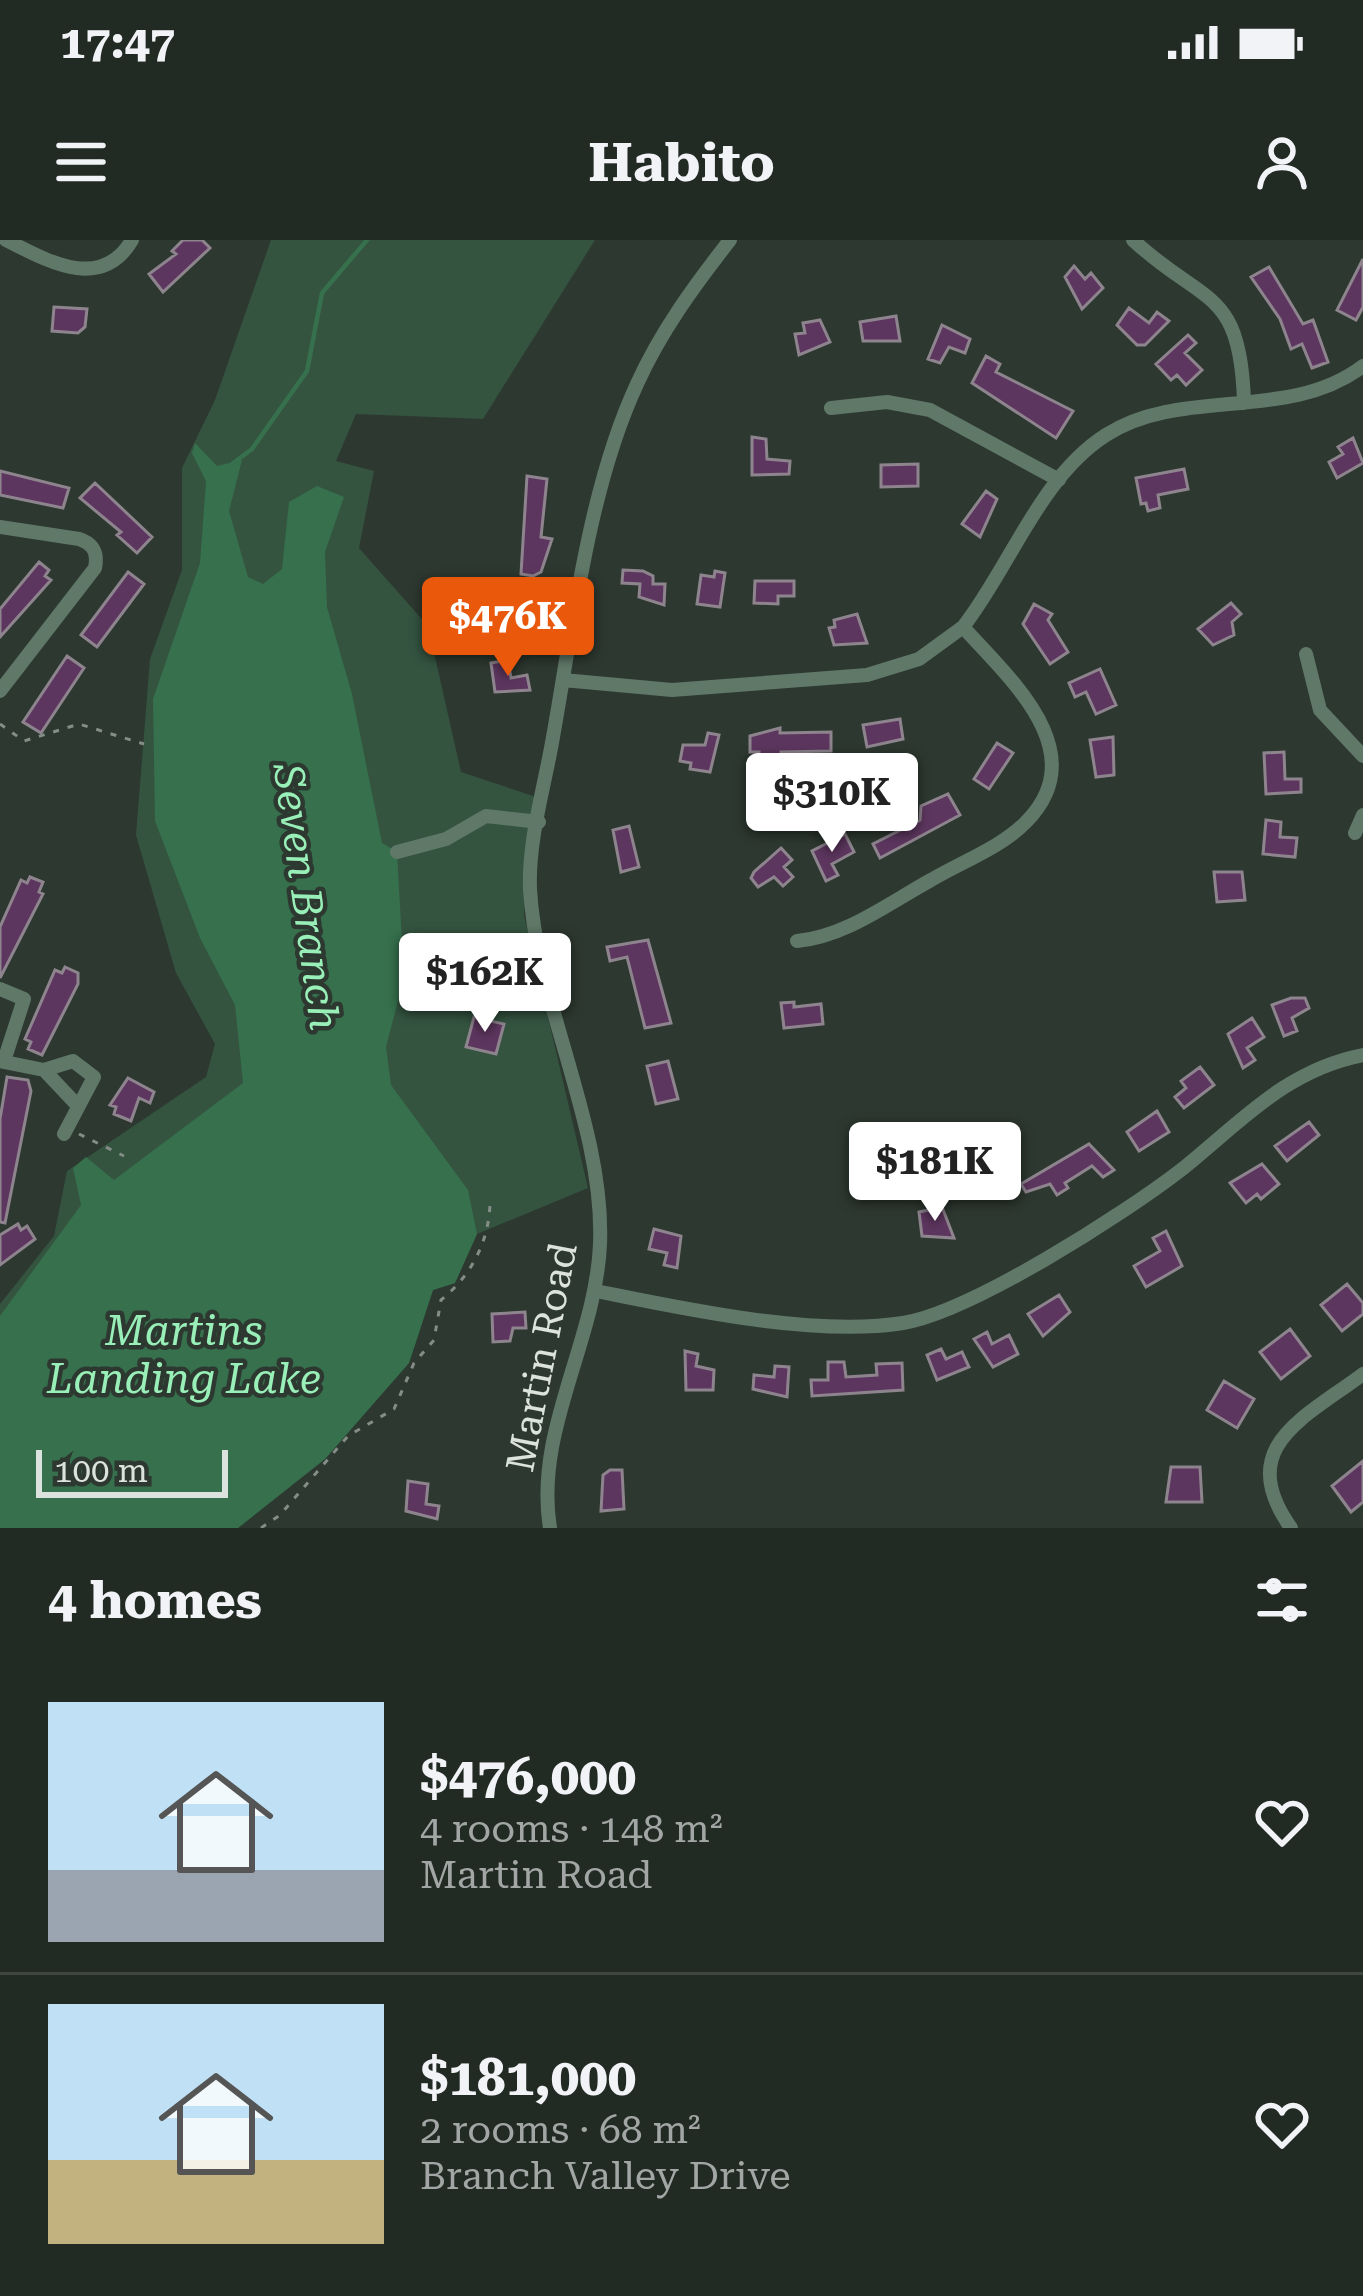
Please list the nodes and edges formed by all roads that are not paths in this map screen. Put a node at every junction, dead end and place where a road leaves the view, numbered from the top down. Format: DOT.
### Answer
graph roads {
  1 [pos="6,240"];
  2 [pos="132,240"];
  3 [pos="730,240"];
  4 [pos="1133,240"];
  5 [pos="1363,366"];
  6 [pos="1244,404"];
  7 [pos="831,407"];
  8 [pos="1059,480"];
  9 [pos="0,527"];
  10 [pos="963,627"];
  11 [pos="1306,654"];
  12 [pos="563,680"];
  13 [pos="0,691"];
  14 [pos="1363,756"];
  15 [pos="1363,814"];
  16 [pos="539,822"];
  17 [pos="1354,833"];
  18 [pos="397,852"];
  19 [pos="797,941"];
  20 [pos="0,989"];
  21 [pos="5,1032"];
  22 [pos="1363,1055"];
  23 [pos="2,1061"];
  24 [pos="44,1070"];
  25 [pos="79,1106"];
  26 [pos="65,1132"];
  27 [pos="596,1292"];
  28 [pos="1363,1374"];
  29 [pos="550,1528"];
  30 [pos="1291,1528"];
  1 -- 2 [label="street"];
  3 -- 12 [label="street, Martin Road"];
  4 -- 6 [label="street"];
  5 -- 6 [label="street"];
  6 -- 8 [label="street"];
  7 -- 8 [label="street"];
  8 -- 10 [label="street"];
  9 -- 13 [label="street"];
  10 -- 12 [label="street"];
  10 -- 19 [label="street"];
  11 -- 14 [label="street"];
  12 -- 16 [label="street, Martin Road"];
  15 -- 17 [label="street"];
  16 -- 18 [label="street"];
  16 -- 27 [label="street, Martin Road"];
  20 -- 21 [label="street"];
  21 -- 23 [label="street"];
  22 -- 27 [label="street"];
  23 -- 24 [label="street"];
  24 -- 25 [label="street"];
  24 -- 25 [label="street"];
  25 -- 26 [label="street"];
  27 -- 29 [label="street, Martin Road"];
  28 -- 30 [label="street"];
}
